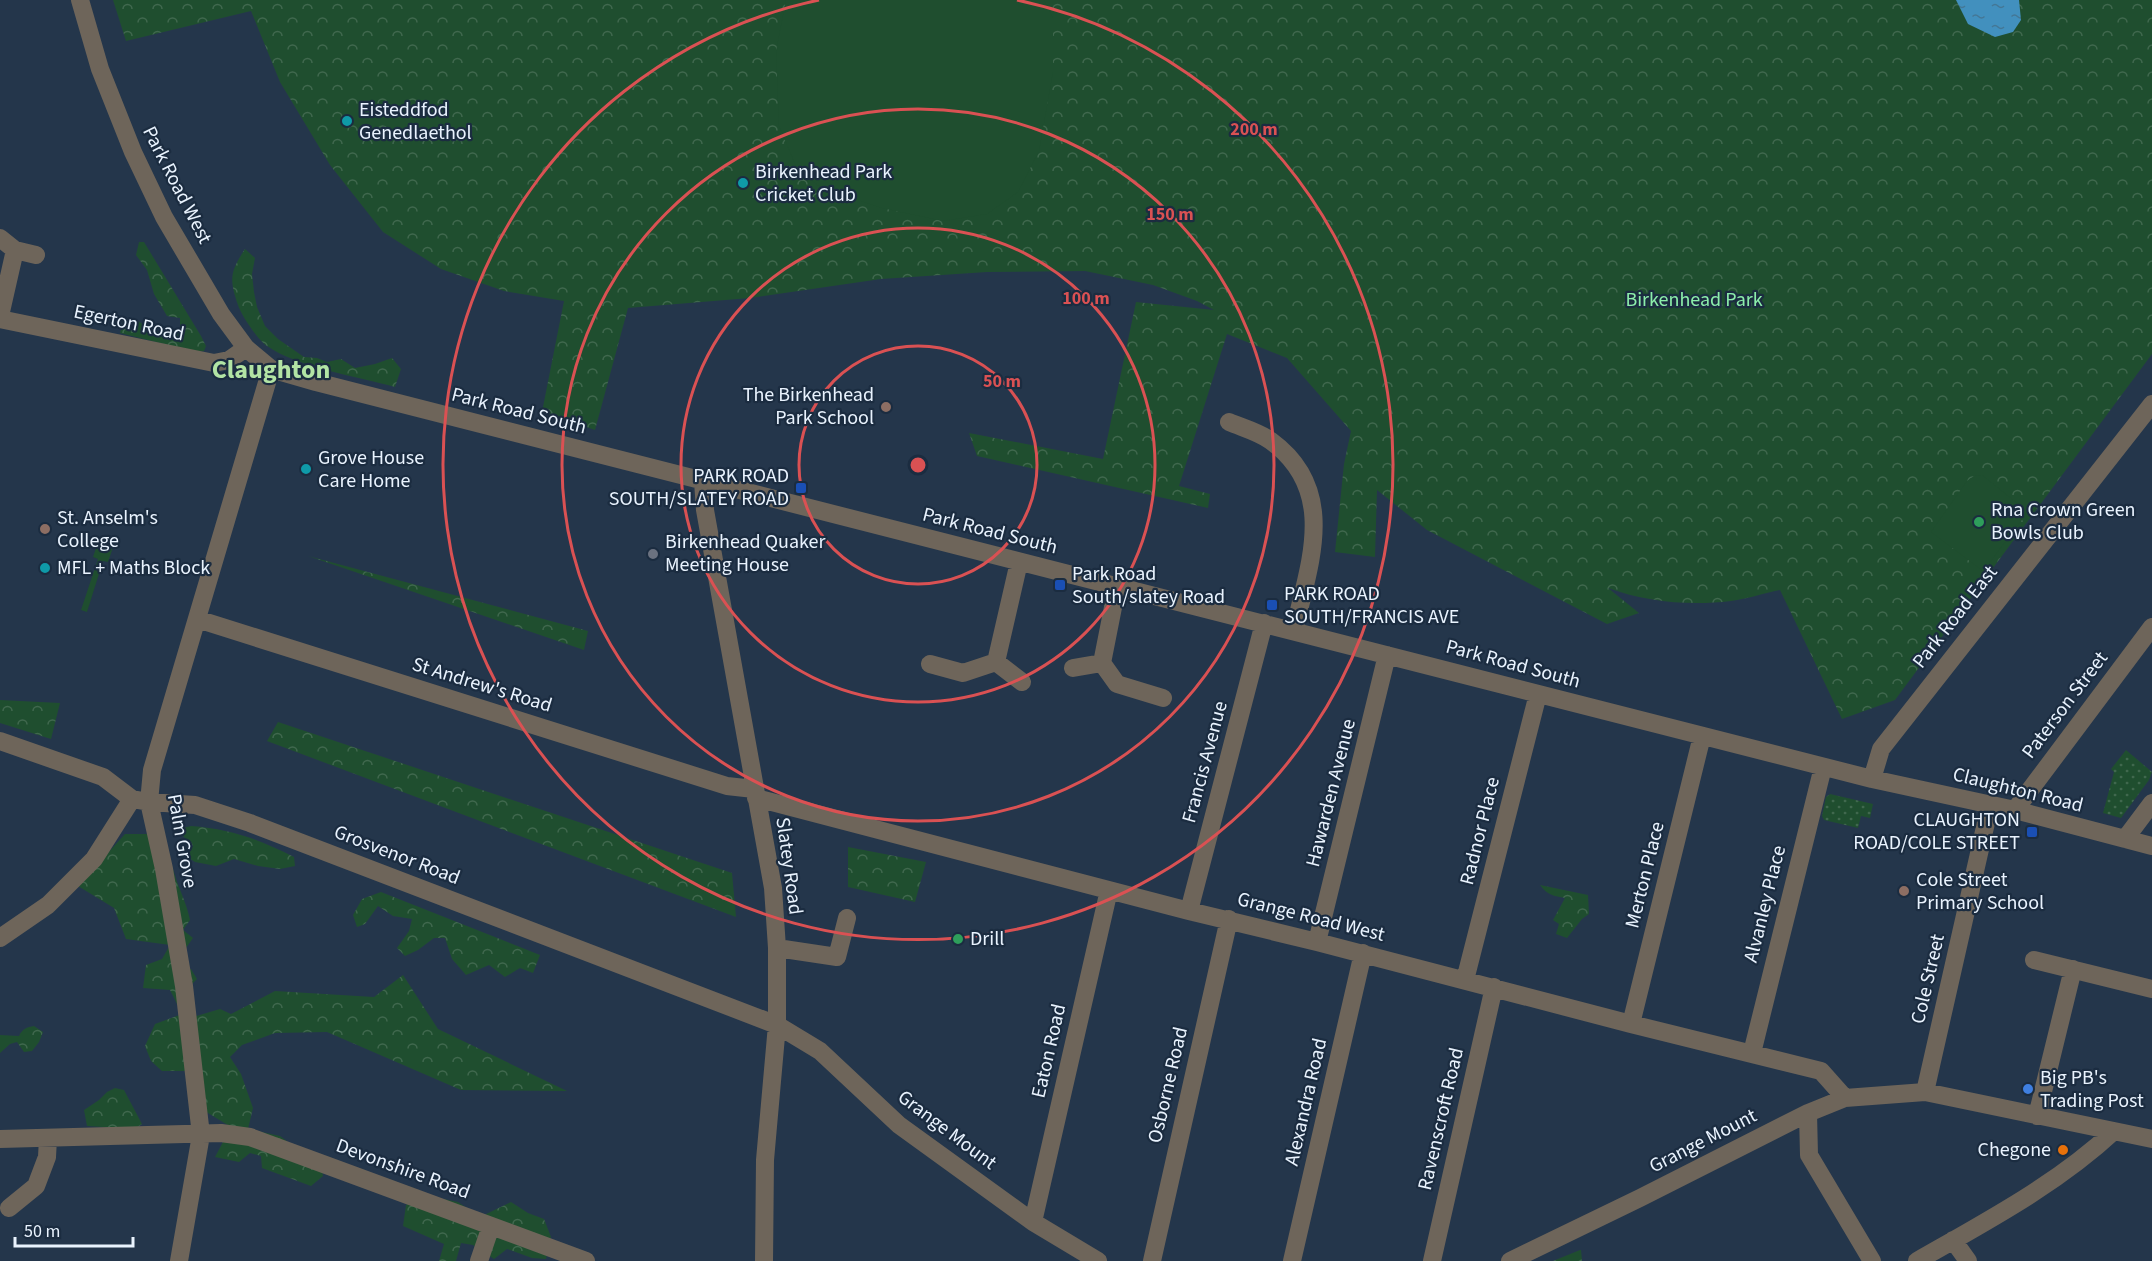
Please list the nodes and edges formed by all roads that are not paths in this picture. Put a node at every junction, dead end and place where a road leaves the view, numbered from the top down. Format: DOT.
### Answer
graph roads {
  1 [pos="80,0"];
  2 [pos="0,238"];
  3 [pos="15,250"];
  4 [pos="36,255"];
  5 [pos="0,318"];
  6 [pos="246,348"];
  7 [pos="271,369"];
  8 [pos="2152,404"];
  9 [pos="1229,422"];
  10 [pos="703,481"];
  11 [pos="1019,562"];
  12 [pos="1117,587"];
  13 [pos="197,619"];
  14 [pos="1264,623"];
  15 [pos="2152,627"];
  16 [pos="1294,631"];
  17 [pos="1387,655"];
  18 [pos="996,662"];
  19 [pos="1102,663"];
  20 [pos="930,664"];
  21 [pos="1073,668"];
  22 [pos="1022,682"];
  23 [pos="1538,694"];
  24 [pos="1163,698"];
  25 [pos="1702,736"];
  26 [pos="0,741"];
  27 [pos="1823,767"];
  28 [pos="1872,779"];
  29 [pos="755,794"];
  30 [pos="141,800"];
  31 [pos="2152,802"];
  32 [pos="1990,805"];
  33 [pos="2015,810"];
  34 [pos="2125,839"];
  35 [pos="2152,846"];
  36 [pos="1109,891"];
  37 [pos="1189,911"];
  38 [pos="847,918"];
  39 [pos="1229,920"];
  40 [pos="0,938"];
  41 [pos="1317,942"];
  42 [pos="777,948"];
  43 [pos="1363,953"];
  44 [pos="2034,960"];
  45 [pos="2073,969"];
  46 [pos="1465,980"];
  47 [pos="1494,987"];
  48 [pos="2152,989"];
  49 [pos="1631,1024"];
  50 [pos="777,1025"];
  51 [pos="1752,1053"];
  52 [pos="1925,1092"];
  53 [pos="1845,1098"];
  54 [pos="1808,1113"];
  55 [pos="2037,1116"];
  56 [pos="2152,1121"];
  57 [pos="2114,1131"];
  58 [pos="201,1135"];
  59 [pos="2145,1137"];
  60 [pos="48,1138"];
  61 [pos="0,1139"];
  62 [pos="9,1208"];
  63 [pos="1033,1222"];
  64 [pos="491,1226"];
  65 [pos="1953,1240"];
  66 [pos="178,1261"];
  67 [pos="479,1261"];
  68 [pos="586,1261"];
  69 [pos="764,1261"];
  70 [pos="1098,1261"];
  71 [pos="1152,1261"];
  72 [pos="1292,1261"];
  73 [pos="1432,1261"];
  74 [pos="1510,1261"];
  75 [pos="1872,1261"];
  76 [pos="1917,1261"];
  77 [pos="1968,1261"];
  1 -- 6 [label="street, Park Road West"];
  2 -- 3 [label="street"];
  3 -- 4 [label="street"];
  3 -- 5 [label="street"];
  5 -- 6 [label="street, Egerton Road"];
  6 -- 7 [label="street, Park Road West"];
  7 -- 10 [label="street, Park Road South"];
  7 -- 13 [label="street, Palm Grove"];
  8 -- 28 [label="street, Park Road East"];
  9 -- 16 [label="street"];
  10 -- 11 [label="street, Park Road South"];
  10 -- 29 [label="street, Slatey Road"];
  11 -- 12 [label="street, Park Road South"];
  11 -- 18 [label="street"];
  12 -- 14 [label="street, Park Road South"];
  12 -- 19 [label="street"];
  13 -- 29 [label="street, St Andrew's Road"];
  13 -- 30 [label="street, Palm Grove"];
  14 -- 16 [label="street, Park Road South"];
  14 -- 37 [label="street, Francis Avenue"];
  15 -- 33 [label="street, Paterson Street"];
  16 -- 17 [label="street, Park Road South"];
  17 -- 23 [label="street, Park Road South"];
  17 -- 41 [label="street, Hawarden Avenue"];
  18 -- 20 [label="street"];
  18 -- 22 [label="street"];
  19 -- 21 [label="street"];
  19 -- 24 [label="street"];
  23 -- 25 [label="street, Park Road South"];
  23 -- 46 [label="street, Radnor Place"];
  25 -- 27 [label="street, Park Road South"];
  25 -- 49 [label="street, Merton Place"];
  26 -- 30 [label="street"];
  27 -- 28 [label="street, Park Road South"];
  27 -- 51 [label="street, Alvanley Place"];
  28 -- 32 [label="street, Claughton Road"];
  29 -- 36 [label="street, Grange Road West"];
  29 -- 42 [label="street, Slatey Road"];
  30 -- 40 [label="street"];
  30 -- 50 [label="street, Grosvenor Road"];
  30 -- 58 [label="street, Palm Grove"];
  31 -- 34 [label="street"];
  32 -- 33 [label="street, Claughton Road"];
  32 -- 52 [label="street, Cole Street"];
  33 -- 34 [label="street, Claughton Road"];
  34 -- 35 [label="street, Claughton Road"];
  36 -- 37 [label="street, Grange Road West"];
  36 -- 63 [label="street, Eaton Road"];
  37 -- 39 [label="street, Grange Road West"];
  38 -- 42 [label="street"];
  39 -- 41 [label="street, Grange Road West"];
  39 -- 71 [label="street, Osborne Road"];
  41 -- 43 [label="street, Grange Road West"];
  42 -- 50 [label="street, Slatey Road"];
  43 -- 46 [label="street, Grange Road West"];
  43 -- 72 [label="street, Alexandra Road"];
  44 -- 45 [label="street"];
  45 -- 48 [label="street"];
  45 -- 55 [label="street"];
  46 -- 47 [label="street, Grange Road West"];
  47 -- 49 [label="street, Grange Road West"];
  47 -- 73 [label="street, Ravenscroft Road"];
  49 -- 51 [label="street, Grange Road West"];
  50 -- 63 [label="street, Grange Mount"];
  50 -- 69 [label="street, Slatey Road"];
  51 -- 53 [label="street, Grange Road West"];
  52 -- 53 [label="street, Grange Mount"];
  52 -- 55 [label="street"];
  53 -- 54 [label="street, Grange Mount"];
  54 -- 74 [label="street, Grange Mount"];
  54 -- 75 [label="street"];
  55 -- 57 [label="street"];
  56 -- 59 [label="street"];
  57 -- 59 [label="street"];
  57 -- 65 [label="street"];
  58 -- 60 [label="street, Devonshire Road"];
  58 -- 64 [label="street, Devonshire Road"];
  58 -- 66 [label="street, Palm Grove"];
  60 -- 61 [label="street, Devonshire Road"];
  60 -- 62 [label="street"];
  63 -- 70 [label="street, Grange Mount"];
  64 -- 67 [label="street"];
  64 -- 68 [label="street, Devonshire Road"];
  65 -- 76 [label="street"];
  65 -- 77 [label="street"];
}
